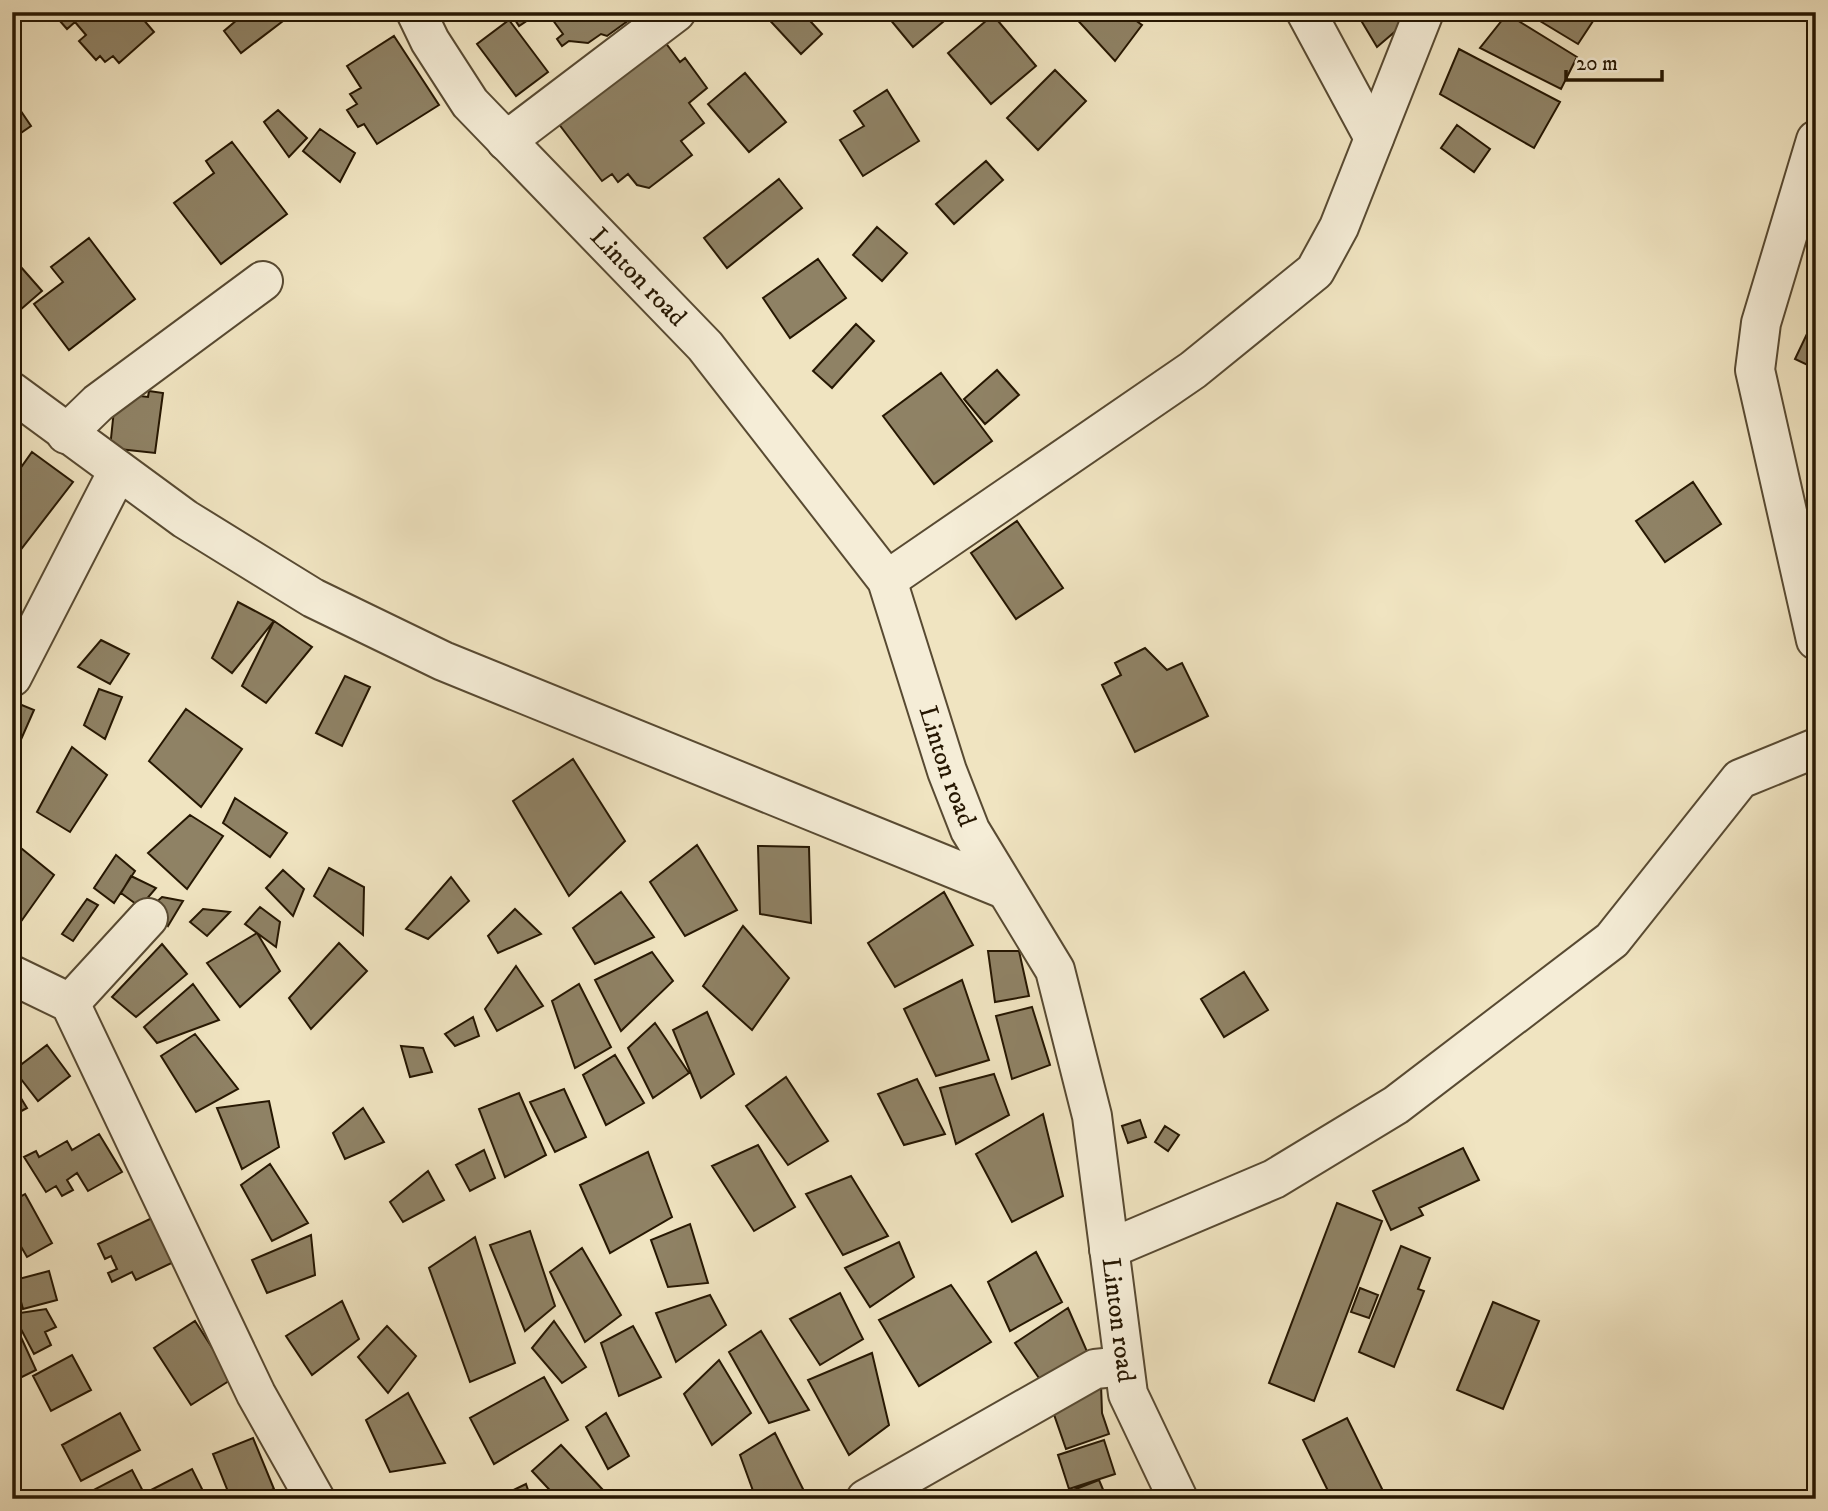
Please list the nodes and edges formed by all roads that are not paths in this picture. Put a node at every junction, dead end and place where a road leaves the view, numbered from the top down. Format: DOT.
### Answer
graph roads {
  1 [pos="416,12"];
  2 [pos="676,12"];
  3 [pos="1306,12"];
  4 [pos="1424,12"];
  5 [pos="1374,138"];
  6 [pos="1816,140"];
  7 [pos="506,141"];
  8 [pos="263,281"];
  9 [pos="12,392"];
  10 [pos="66,434"];
  11 [pos="118,471"];
  12 [pos="887,580"];
  13 [pos="1816,640"];
  14 [pos="12,677"];
  15 [pos="1816,748"];
  16 [pos="1004,889"];
  17 [pos="148,918"];
  18 [pos="12,975"];
  19 [pos="70,1003"];
  20 [pos="1109,1249"];
  21 [pos="1124,1366"];
  22 [pos="315,1499"];
  23 [pos="866,1499"];
  24 [pos="1178,1499"];
  1 -- 7 [label="street, Linton road"];
  2 -- 7 [label="street"];
  3 -- 5 [label="street"];
  4 -- 5 [label="street"];
  5 -- 12 [label="street"];
  6 -- 13 [label="street"];
  7 -- 12 [label="street, Linton road"];
  8 -- 10 [label="street"];
  9 -- 10 [label="street"];
  10 -- 11 [label="street"];
  11 -- 14 [label="street"];
  11 -- 16 [label="street"];
  12 -- 16 [label="street, Linton road"];
  15 -- 20 [label="street"];
  16 -- 20 [label="street, Linton road"];
  17 -- 19 [label="street"];
  18 -- 19 [label="street"];
  19 -- 22 [label="street"];
  20 -- 21 [label="street, Linton road"];
  21 -- 23 [label="street"];
  21 -- 24 [label="street, Linton road"];
}
